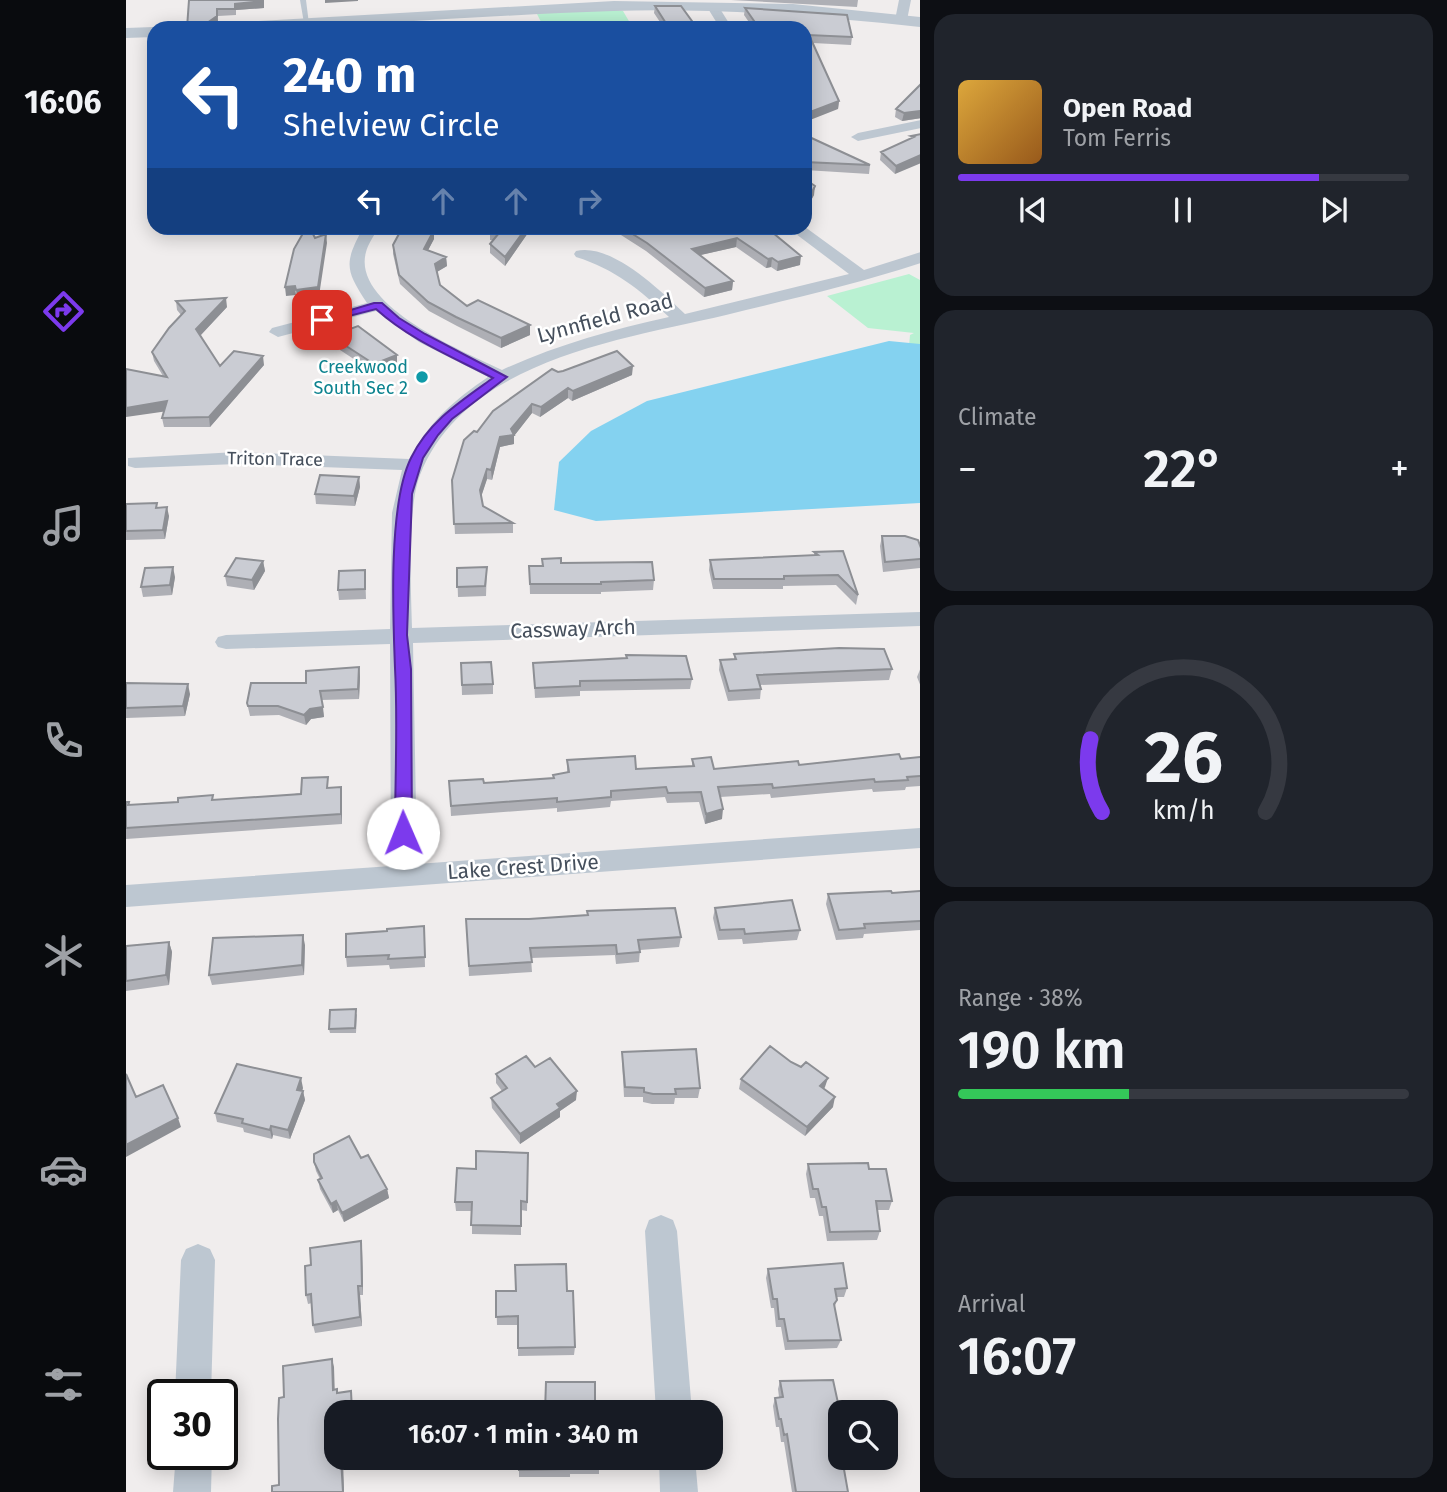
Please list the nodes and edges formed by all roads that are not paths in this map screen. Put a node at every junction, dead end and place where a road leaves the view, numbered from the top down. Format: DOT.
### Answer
graph roads {
  1 [pos="303,0"];
  2 [pos="905,0"];
  3 [pos="547,5"];
  4 [pos="713,7"];
  5 [pos="901,20"];
  6 [pos="307,21"];
  7 [pos="376,21"];
  8 [pos="722,21"];
  9 [pos="920,22"];
  10 [pos="147,32"];
  11 [pos="126,33"];
  12 [pos="920,124"];
  13 [pos="858,137"];
  14 [pos="366,235"];
  15 [pos="806,235"];
  16 [pos="582,254"];
  17 [pos="920,257"];
  18 [pos="862,276"];
  19 [pos="378,305"];
  20 [pos="682,320"];
  21 [pos="278,332"];
  22 [pos="502,377"];
  23 [pos="135,462"];
  24 [pos="414,465"];
  25 [pos="920,619"];
  26 [pos="400,635"];
  27 [pos="226,642"];
  28 [pos="920,838"];
  29 [pos="404,876"];
  30 [pos="126,896"];
  31 [pos="660,1231"];
  32 [pos="198,1260"];
  33 [pos="194,1379"];
  34 [pos="673,1400"];
  35 [pos="193,1470"];
  36 [pos="678,1470"];
  37 [pos="192,1492"];
  38 [pos="679,1492"];
  1 -- 6 [label="lane"];
  2 -- 5 [label="street"];
  3 -- 4 [label="street"];
  3 -- 7 [label="street"];
  4 -- 5 [label="street"];
  4 -- 8 [label="street"];
  5 -- 9 [label="street"];
  10 -- 11 [label="street"];
  12 -- 13 [label="street"];
  14 -- 19 [label="street"];
  15 -- 18 [label="street"];
  16 -- 20 [label="street"];
  17 -- 18 [label="street, Lynnfield Road"];
  18 -- 20 [label="street, Lynnfield Road"];
  19 -- 21 [label="street"];
  19 -- 22 [label="street"];
  20 -- 22 [label="street, Lynnfield Road"];
  22 -- 24 [label="street, Lynnfield Road"];
  23 -- 24 [label="street, Triton Trace"];
  24 -- 26 [label="street, Lynnfield Road"];
  25 -- 26 [label="street, Cassway Arch"];
  26 -- 27 [label="street, Cassway Arch"];
  26 -- 29 [label="street, Lynnfield Road"];
  28 -- 29 [label="street, Lake Crest Drive"];
  29 -- 30 [label="street, Lake Crest Drive"];
  31 -- 34 [label="street"];
  32 -- 33 [label="street"];
  35 -- 37 [label="street"];
  36 -- 38 [label="street"];
}
